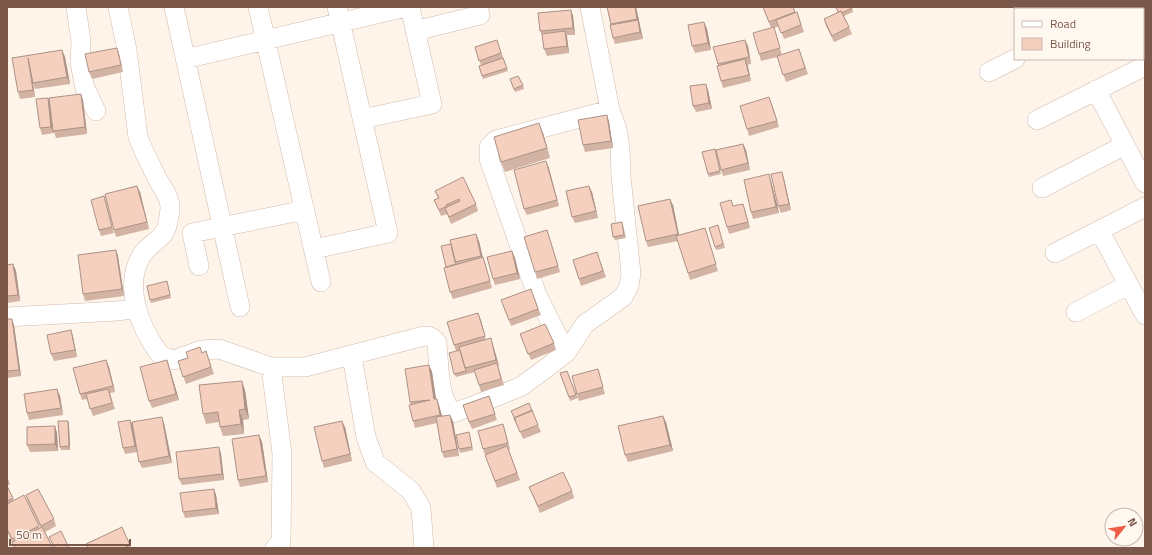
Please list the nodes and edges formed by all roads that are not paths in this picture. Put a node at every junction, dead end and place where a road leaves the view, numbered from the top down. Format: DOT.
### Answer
graph roads {
  1 [pos="76,7"];
  2 [pos="118,7"];
  3 [pos="174,7"];
  4 [pos="258,7"];
  5 [pos="406,7"];
  6 [pos="410,7"];
  7 [pos="478,7"];
  8 [pos="590,7"];
  9 [pos="339,15"];
  10 [pos="415,31"];
  11 [pos="266,40"];
  12 [pos="185,59"];
  13 [pos="1014,60"];
  14 [pos="1145,66"];
  15 [pos="989,72"];
  16 [pos="1096,90"];
  17 [pos="610,110"];
  18 [pos="96,111"];
  19 [pos="362,119"];
  20 [pos="1037,120"];
  21 [pos="1125,144"];
  22 [pos="1145,183"];
  23 [pos="1042,188"];
  24 [pos="1145,207"];
  25 [pos="305,210"];
  26 [pos="222,227"];
  27 [pos="1099,230"];
  28 [pos="314,249"];
  29 [pos="1055,253"];
  30 [pos="199,266"];
  31 [pos="321,282"];
  32 [pos="1128,285"];
  33 [pos="135,307"];
  34 [pos="240,307"];
  35 [pos="1076,312"];
  36 [pos="1145,315"];
  37 [pos="7,317"];
  38 [pos="566,353"];
  39 [pos="352,356"];
  40 [pos="272,366"];
  41 [pos="275,548"];
  42 [pos="424,548"];
  1 -- 18 [label="street"];
  2 -- 33 [label="street"];
  3 -- 12 [label="street"];
  4 -- 11 [label="street"];
  5 -- 9 [label="street"];
  6 -- 10 [label="street"];
  7 -- 10 [label="street"];
  8 -- 17 [label="street"];
  9 -- 11 [label="street"];
  9 -- 19 [label="street"];
  10 -- 19 [label="street"];
  11 -- 12 [label="street"];
  11 -- 25 [label="street"];
  12 -- 26 [label="street"];
  13 -- 15 [label="street"];
  14 -- 16 [label="street"];
  16 -- 20 [label="street"];
  16 -- 21 [label="street"];
  17 -- 38 [label="street"];
  17 -- 38 [label="street"];
  19 -- 28 [label="street"];
  21 -- 22 [label="street"];
  21 -- 23 [label="street"];
  24 -- 27 [label="street"];
  25 -- 26 [label="street"];
  25 -- 28 [label="street"];
  26 -- 30 [label="street"];
  26 -- 34 [label="street"];
  27 -- 29 [label="street"];
  27 -- 32 [label="street"];
  28 -- 31 [label="street"];
  32 -- 35 [label="street"];
  32 -- 36 [label="street"];
  33 -- 37 [label="street"];
  33 -- 40 [label="street"];
  38 -- 39 [label="street"];
  39 -- 40 [label="street"];
  39 -- 42 [label="street"];
  40 -- 41 [label="street"];
}
